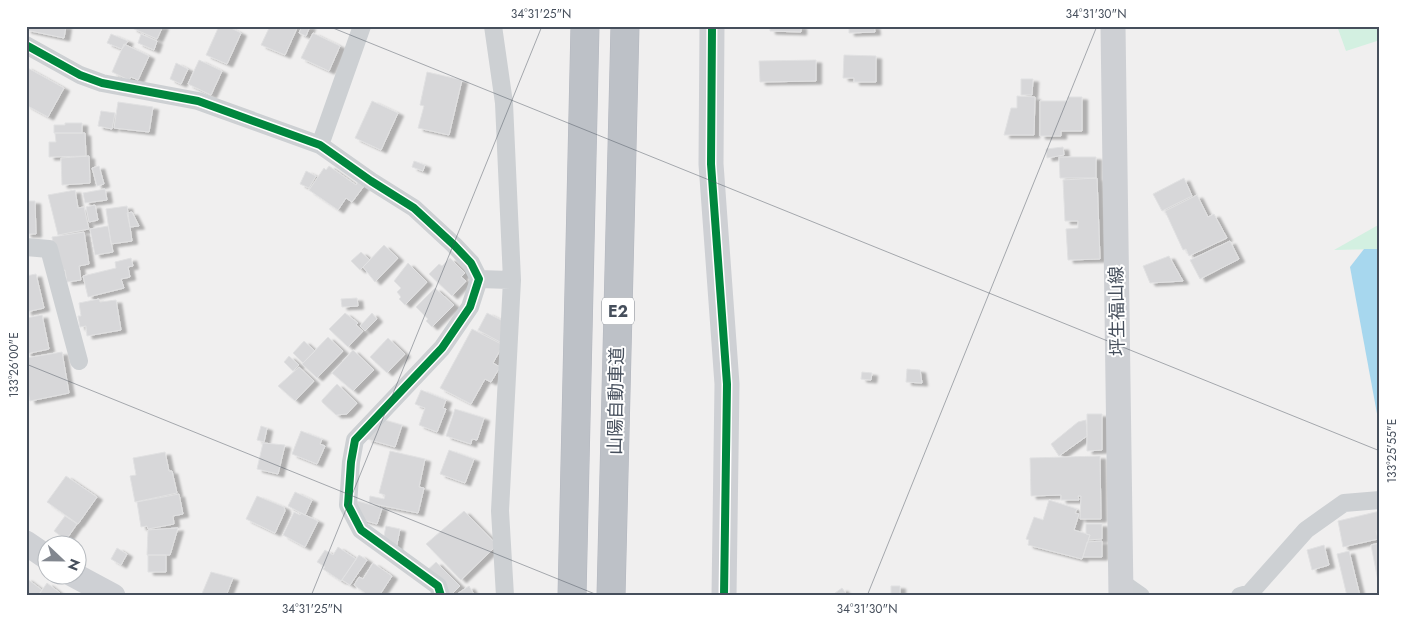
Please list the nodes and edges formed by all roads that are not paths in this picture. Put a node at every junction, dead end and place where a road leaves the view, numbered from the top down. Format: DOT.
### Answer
graph roads {
  1 [pos="362,26"];
  2 [pos="493,26"];
  3 [pos="585,26"];
  4 [pos="625,26"];
  5 [pos="712,26"];
  6 [pos="1113,26"];
  7 [pos="26,45"];
  8 [pos="320,145"];
  9 [pos="26,247"];
  10 [pos="479,279"];
  11 [pos="512,280"];
  12 [pos="79,361"];
  13 [pos="1380,500"];
  14 [pos="26,543"];
  15 [pos="38,551"];
  16 [pos="88,583"];
  17 [pos="1127,591"];
  18 [pos="113,596"];
  19 [pos="441,596"];
  20 [pos="505,596"];
  21 [pos="572,596"];
  22 [pos="611,596"];
  23 [pos="724,596"];
  24 [pos="1240,596"];
  1 -- 8 [label="street"];
  2 -- 11 [label="street"];
  3 -- 21 [label="highway, E2"];
  4 -- 22 [label="highway, 山陽自動車道 / E2"];
  5 -- 23 [label="street"];
  6 -- 17 [label="street, 坪生福山線"];
  7 -- 8 [label="street"];
  8 -- 10 [label="street"];
  9 -- 12 [label="street"];
  10 -- 11 [label="street"];
  10 -- 19 [label="street"];
  11 -- 20 [label="street"];
  13 -- 24 [label="street"];
  14 -- 15 [label="street"];
  16 -- 18 [label="street"];
}
